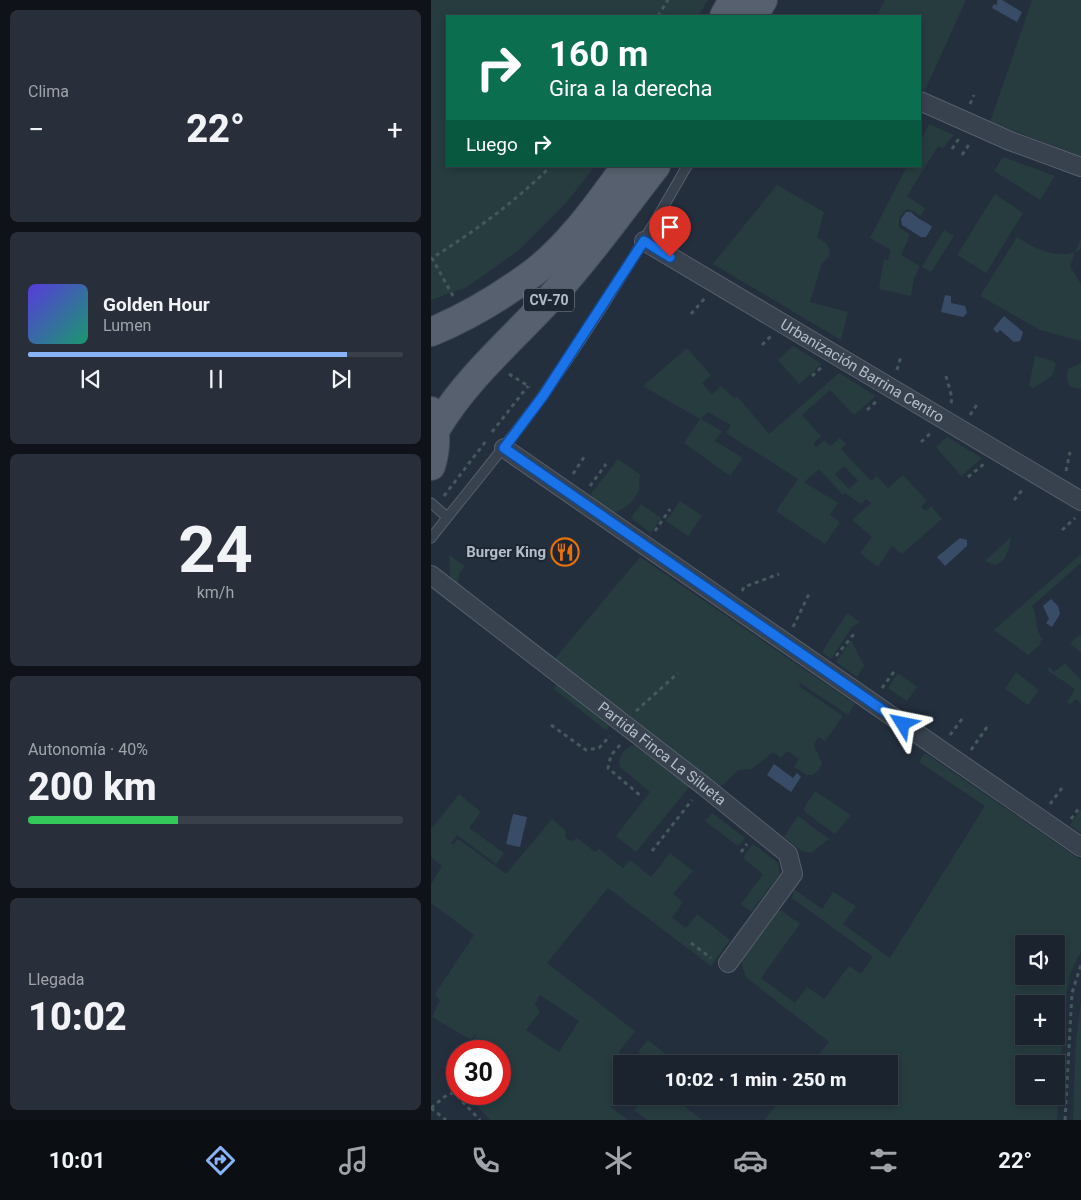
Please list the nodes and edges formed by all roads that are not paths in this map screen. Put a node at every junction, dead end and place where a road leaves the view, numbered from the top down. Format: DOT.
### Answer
graph roads {
  1 [pos="733,0"];
  2 [pos="763,0"];
  3 [pos="725,15"];
  4 [pos="754,15"];
  5 [pos="921,101"];
  6 [pos="625,167"];
  7 [pos="655,167"];
  8 [pos="686,167"];
  9 [pos="1081,167"];
  10 [pos="644,241"];
  11 [pos="431,332"];
  12 [pos="433,419"];
  13 [pos="504,448"];
  14 [pos="431,466"];
  15 [pos="433,505"];
  16 [pos="1079,508"];
  17 [pos="447,517"];
  18 [pos="431,538"];
  19 [pos="431,575"];
  20 [pos="1081,848"];
  21 [pos="728,963"];
  1 -- 3 [label="main road"];
  2 -- 4 [label="main road"];
  5 -- 9 [label="street"];
  6 -- 11 [label="main road, CV-70"];
  7 -- 12 [label="main road, CV-70"];
  8 -- 10 [label="lane"];
  10 -- 13 [label="lane"];
  10 -- 16 [label="street, Urbanización Barrina Centro"];
  12 -- 14 [label="main road, CV-70"];
  13 -- 17 [label="lane"];
  13 -- 20 [label="street"];
  15 -- 17 [label="lane"];
  17 -- 18 [label="lane"];
  19 -- 21 [label="street, Partida Finca La Silueta"];
}
